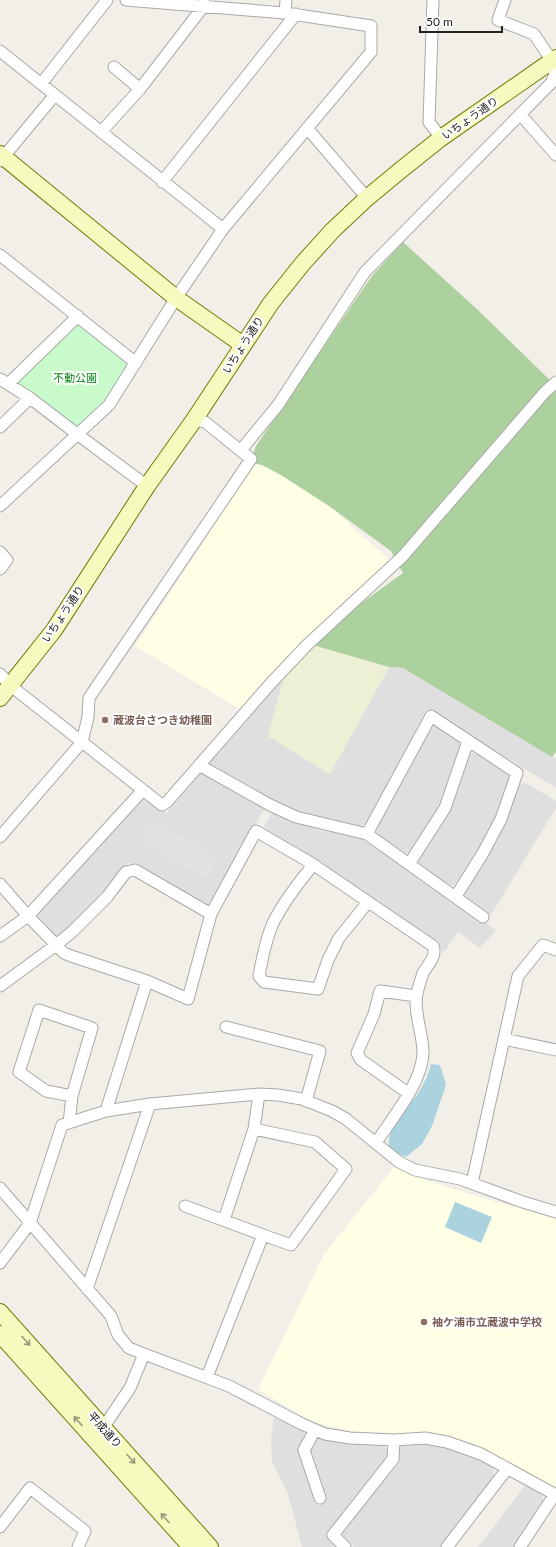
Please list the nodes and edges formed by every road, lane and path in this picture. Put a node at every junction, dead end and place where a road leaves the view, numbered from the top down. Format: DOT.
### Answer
graph roads {
  1 [pos="107,0"];
  2 [pos="126,0"];
  3 [pos="286,0"];
  4 [pos="433,0"];
  5 [pos="505,0"];
  6 [pos="204,4"];
  7 [pos="285,13"];
  8 [pos="296,14"];
  9 [pos="0,52"];
  10 [pos="554,59"];
  11 [pos="114,67"];
  12 [pos="41,84"];
  13 [pos="140,88"];
  14 [pos="54,96"];
  15 [pos="520,114"];
  16 [pos="308,128"];
  17 [pos="101,132"];
  18 [pos="441,138"];
  19 [pos="556,155"];
  20 [pos="1,158"];
  21 [pos="162,182"];
  22 [pos="367,198"];
  23 [pos="222,229"];
  24 [pos="0,255"];
  25 [pos="176,298"];
  26 [pos="78,316"];
  27 [pos="243,345"];
  28 [pos="136,362"];
  29 [pos="4,381"];
  30 [pos="556,382"];
  31 [pos="30,398"];
  32 [pos="194,420"];
  33 [pos="0,427"];
  34 [pos="77,434"];
  35 [pos="241,450"];
  36 [pos="147,486"];
  37 [pos="0,506"];
  38 [pos="0,552"];
  39 [pos="0,569"];
  40 [pos="0,674"];
  41 [pos="11,686"];
  42 [pos="0,698"];
  43 [pos="82,742"];
  44 [pos="468,742"];
  45 [pos="199,765"];
  46 [pos="142,790"];
  47 [pos="367,834"];
  48 [pos="0,837"];
  49 [pos="409,864"];
  50 [pos="313,865"];
  51 [pos="0,884"];
  52 [pos="456,896"];
  53 [pos="368,902"];
  54 [pos="211,914"];
  55 [pos="28,916"];
  56 [pos="484,917"];
  57 [pos="0,936"];
  58 [pos="56,945"];
  59 [pos="556,950"];
  60 [pos="147,981"];
  61 [pos="0,986"];
  62 [pos="416,996"];
  63 [pos="226,1027"];
  64 [pos="504,1039"];
  65 [pos="556,1050"];
  66 [pos="408,1093"];
  67 [pos="259,1094"];
  68 [pos="72,1096"];
  69 [pos="306,1101"];
  70 [pos="150,1104"];
  71 [pos="106,1111"];
  72 [pos="69,1123"];
  73 [pos="254,1129"];
  74 [pos="376,1143"];
  75 [pos="472,1184"];
  76 [pos="0,1188"];
  77 [pos="185,1206"];
  78 [pos="556,1212"];
  79 [pos="224,1220"];
  80 [pos="30,1223"];
  81 [pos="263,1235"];
  82 [pos="0,1263"];
  83 [pos="87,1289"];
  84 [pos="0,1312"];
  85 [pos="0,1334"];
  86 [pos="144,1354"];
  87 [pos="206,1377"];
  88 [pos="103,1428"];
  89 [pos="315,1430"];
  90 [pos="394,1440"];
  91 [pos="507,1469"];
  92 [pos="556,1494"];
  93 [pos="320,1498"];
  94 [pos="0,1527"];
  95 [pos="185,1545"];
  96 [pos="78,1547"];
  97 [pos="210,1547"];
  98 [pos="345,1547"];
  99 [pos="447,1547"];
  100 [pos="520,1547"];
  1 -- 12 [label="street"];
  2 -- 6 [label="street"];
  3 -- 7 [label="street"];
  4 -- 18 [label="street"];
  5 -- 10 [label="street"];
  6 -- 7 [label="street"];
  6 -- 13 [label="street"];
  7 -- 8 [label="street"];
  8 -- 16 [label="street"];
  8 -- 21 [label="street"];
  9 -- 12 [label="street"];
  10 -- 15 [label="street"];
  10 -- 18 [label="street, いちょう通り"];
  11 -- 13 [label="street"];
  12 -- 14 [label="street"];
  13 -- 17 [label="street"];
  14 -- 17 [label="street"];
  14 -- 20 [label="street"];
  15 -- 19 [label="street"];
  15 -- 35 [label="street"];
  16 -- 22 [label="street"];
  16 -- 23 [label="street"];
  17 -- 21 [label="street"];
  18 -- 22 [label="street, いちょう通り"];
  20 -- 25 [label="street"];
  21 -- 23 [label="street"];
  22 -- 27 [label="street, いちょう通り"];
  23 -- 25 [label="street"];
  24 -- 26 [label="street"];
  25 -- 27 [label="street"];
  25 -- 28 [label="street"];
  26 -- 28 [label="street"];
  26 -- 29 [label="street"];
  27 -- 32 [label="street, いちょう通り"];
  28 -- 34 [label="street"];
  29 -- 31 [label="street"];
  30 -- 45 [label="street"];
  31 -- 33 [label="street"];
  31 -- 34 [label="street"];
  32 -- 35 [label="street"];
  32 -- 36 [label="street, いちょう通り"];
  34 -- 36 [label="street"];
  34 -- 37 [label="street"];
  35 -- 43 [label="street"];
  36 -- 41 [label="street, いちょう通り"];
  38 -- 39 [label="street"];
  40 -- 41 [label="street"];
  41 -- 42 [label="street, いちょう通り"];
  41 -- 43 [label="street"];
  43 -- 46 [label="street"];
  43 -- 48 [label="street"];
  44 -- 47 [label="street"];
  44 -- 49 [label="street"];
  44 -- 52 [label="street"];
  45 -- 46 [label="street"];
  45 -- 47 [label="street"];
  46 -- 55 [label="street"];
  47 -- 49 [label="street"];
  49 -- 52 [label="street"];
  50 -- 53 [label="street"];
  50 -- 53 [label="street"];
  50 -- 54 [label="street"];
  51 -- 55 [label="street"];
  52 -- 56 [label="street"];
  53 -- 62 [label="street"];
  54 -- 58 [label="street"];
  54 -- 60 [label="street"];
  55 -- 57 [label="street"];
  55 -- 58 [label="street"];
  58 -- 60 [label="street"];
  58 -- 61 [label="street"];
  59 -- 64 [label="street"];
  60 -- 71 [label="street"];
  62 -- 66 [label="street"];
  62 -- 66 [label="street"];
  63 -- 69 [label="street"];
  64 -- 65 [label="street"];
  64 -- 75 [label="street"];
  66 -- 74 [label="street"];
  67 -- 69 [label="street"];
  67 -- 70 [label="street"];
  67 -- 73 [label="street"];
  68 -- 68 [label="street"];
  68 -- 72 [label="street"];
  69 -- 74 [label="street"];
  70 -- 71 [label="street"];
  70 -- 83 [label="street"];
  71 -- 72 [label="street"];
  72 -- 80 [label="street"];
  73 -- 79 [label="street"];
  73 -- 81 [label="street"];
  74 -- 75 [label="street"];
  75 -- 78 [label="street"];
  76 -- 80 [label="street"];
  77 -- 79 [label="street"];
  79 -- 81 [label="street"];
  80 -- 82 [label="street"];
  80 -- 83 [label="street"];
  81 -- 87 [label="street"];
  83 -- 86 [label="street"];
  84 -- 88 [label="street, 平成通り, one-way"];
  95 -- 85 [label="street, 平成通り, one-way"];
  86 -- 87 [label="street"];
  86 -- 88 [label="street"];
  87 -- 89 [label="street"];
  88 -- 97 [label="street, 平成通り, one-way"];
  89 -- 90 [label="street"];
  89 -- 93 [label="street"];
  90 -- 91 [label="street"];
  90 -- 98 [label="street"];
  91 -- 92 [label="street"];
  91 -- 99 [label="street"];
  92 -- 100 [label="street"];
  94 -- 96 [label="street"];
}
